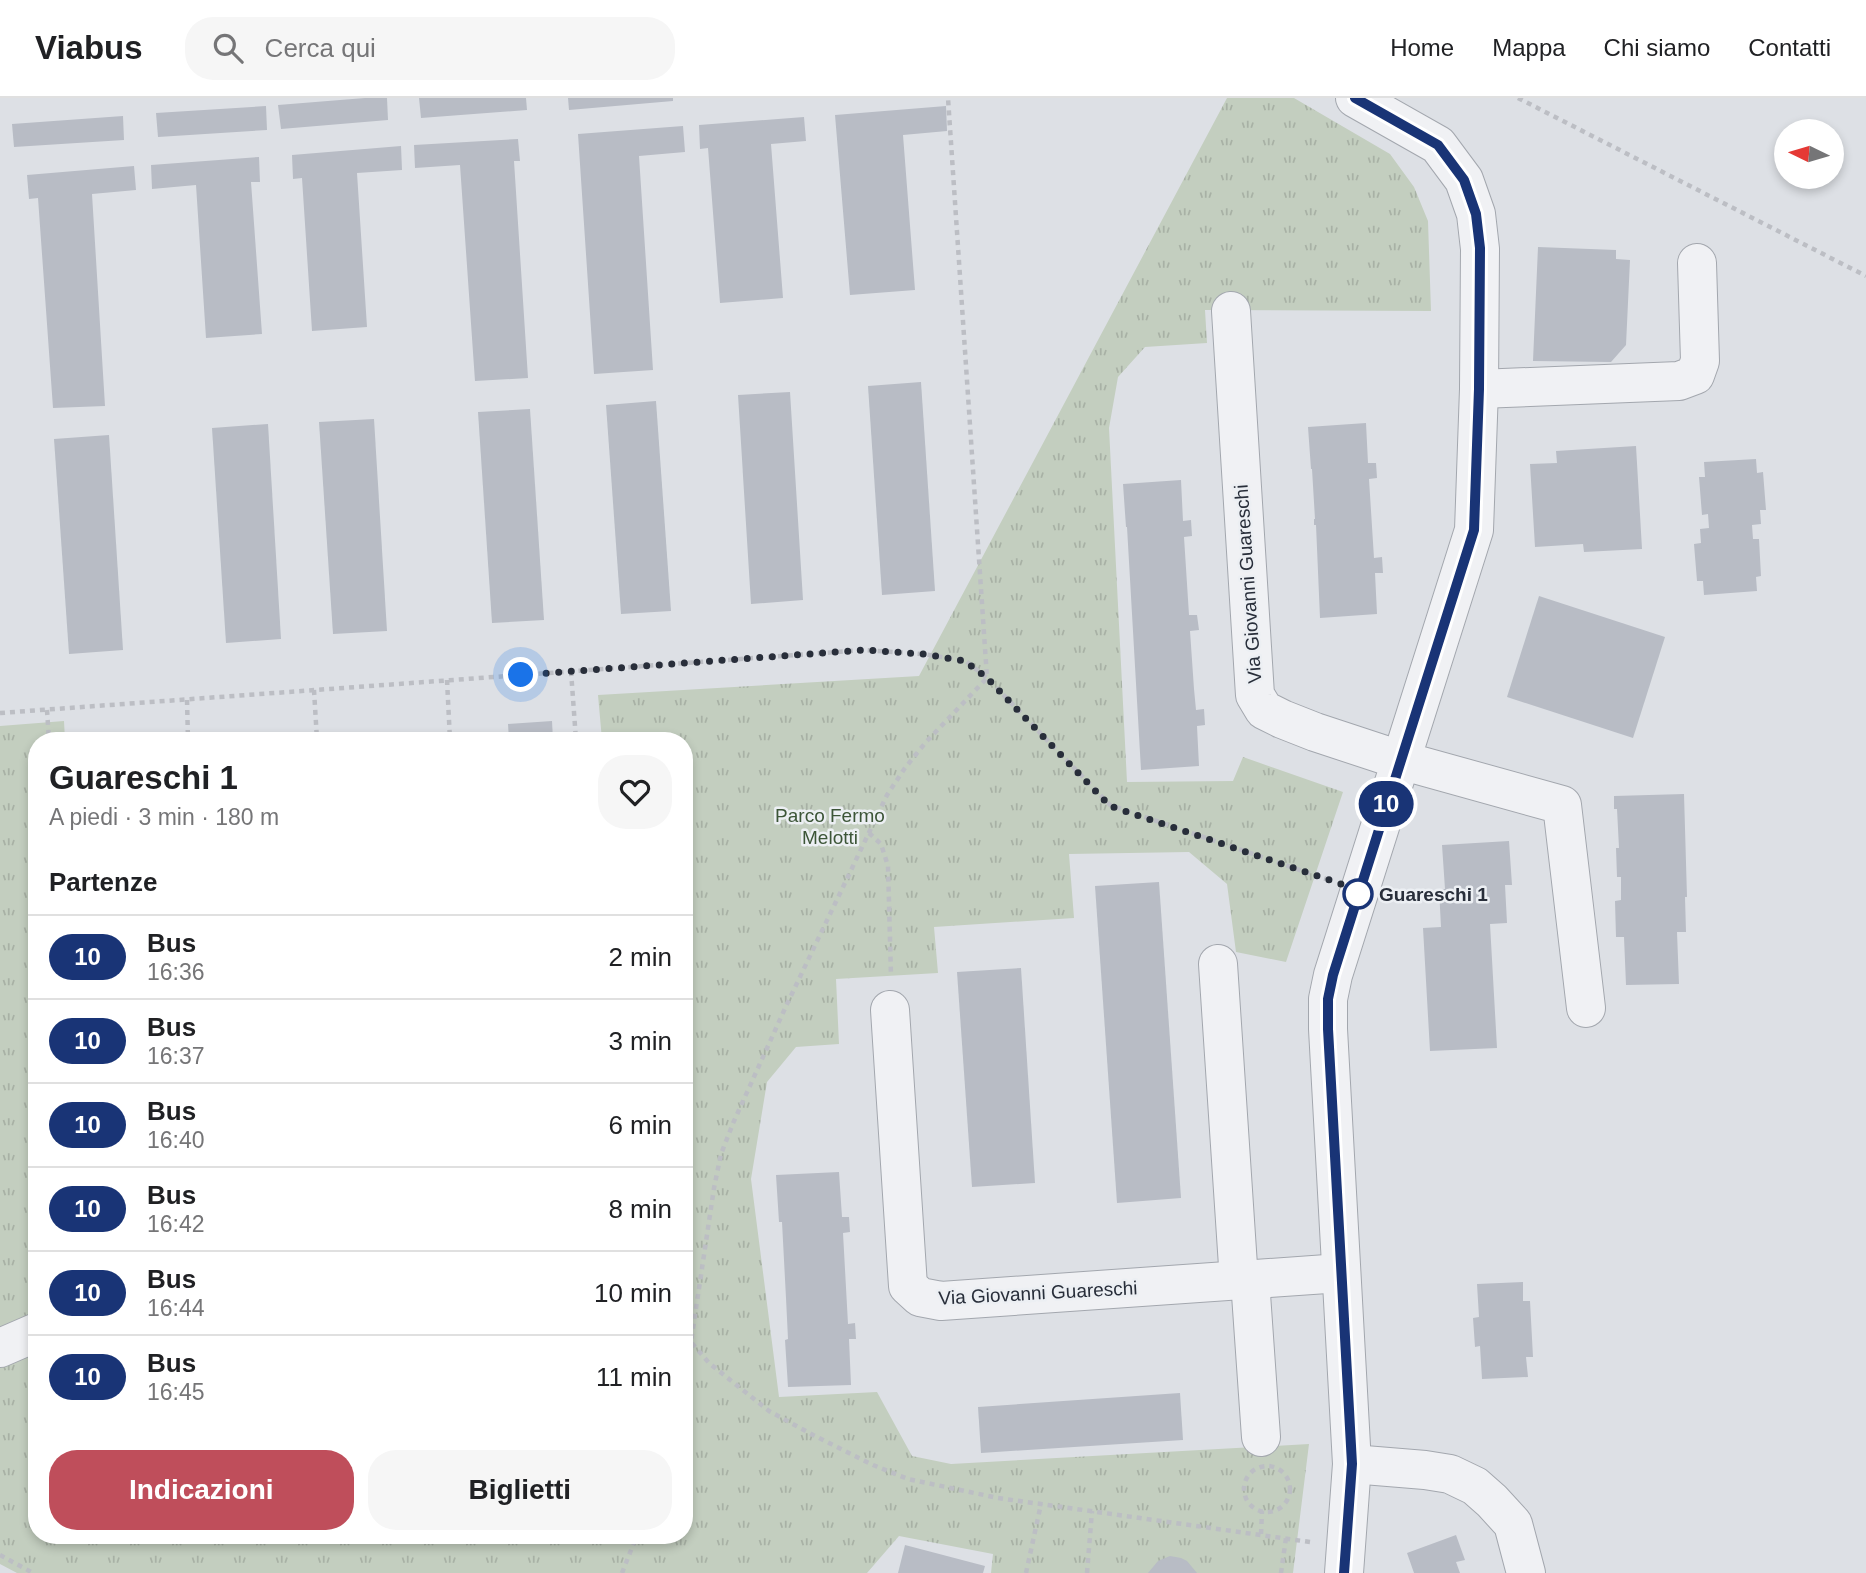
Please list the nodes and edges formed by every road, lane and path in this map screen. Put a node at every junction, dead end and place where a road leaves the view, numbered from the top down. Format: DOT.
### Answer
graph roads {
  1 [pos="948,98"];
  2 [pos="1355,98"];
  3 [pos="1518,98"];
  4 [pos="1697,264"];
  5 [pos="1866,276"];
  6 [pos="1231,310"];
  7 [pos="1479,389"];
  8 [pos="571,671"];
  9 [pos="987,678"];
  10 [pos="447,680"];
  11 [pos="314,690"];
  12 [pos="187,700"];
  13 [pos="47,710"];
  14 [pos="0,713"];
  15 [pos="48,732"];
  16 [pos="188,732"];
  17 [pos="317,732"];
  18 [pos="450,732"];
  19 [pos="575,732"];
  20 [pos="1400,760"];
  21 [pos="869,833"];
  22 [pos="1359,890"];
  23 [pos="1218,964"];
  24 [pos="1586,1008"];
  25 [pos="890,1010"];
  26 [pos="1341,1273"];
  27 [pos="1244,1280"];
  28 [pos="693,1329"];
  29 [pos="28,1336"];
  30 [pos="693,1344"];
  31 [pos="0,1348"];
  32 [pos="1261,1437"];
  33 [pos="1352,1464"];
  34 [pos="1041,1504"];
  35 [pos="1092,1511"];
  36 [pos="1262,1511"];
  37 [pos="1261,1534"];
  38 [pos="1286,1538"];
  39 [pos="633,1544"];
  40 [pos="0,1555"];
  41 [pos="1345,1560"];
  42 [pos="33,1573"];
  43 [pos="622,1573"];
  44 [pos="1026,1573"];
  45 [pos="1087,1573"];
  46 [pos="1281,1573"];
  47 [pos="1526,1573"];
  1 -- 9 [label="path"];
  2 -- 7 [label="street"];
  3 -- 5 [label="path"];
  4 -- 7 [label="street"];
  6 -- 20 [label="street, Via Giovanni Guareschi"];
  7 -- 20 [label="street"];
  8 -- 9 [label="path"];
  8 -- 10 [label="path"];
  8 -- 19 [label="path"];
  9 -- 21 [label="path"];
  9 -- 22 [label="path"];
  10 -- 11 [label="path"];
  10 -- 18 [label="path"];
  11 -- 12 [label="path"];
  11 -- 17 [label="path"];
  12 -- 13 [label="path"];
  12 -- 16 [label="path"];
  13 -- 14 [label="path"];
  13 -- 15 [label="path"];
  20 -- 22 [label="street"];
  20 -- 24 [label="street, Via Giovanni Guareschi"];
  21 -- 25 [label="path"];
  21 -- 28 [label="path"];
  22 -- 26 [label="street"];
  23 -- 27 [label="street"];
  25 -- 27 [label="street, Via Giovanni Guareschi"];
  26 -- 27 [label="street, Via Giovanni Guareschi"];
  26 -- 33 [label="street"];
  27 -- 32 [label="street"];
  29 -- 31 [label="street"];
  30 -- 34 [label="path"];
  33 -- 41 [label="street"];
  33 -- 47 [label="street"];
  34 -- 35 [label="path"];
  34 -- 44 [label="path"];
  35 -- 37 [label="path"];
  35 -- 45 [label="path"];
  36 -- 36 [label="path"];
  36 -- 37 [label="path"];
  37 -- 38 [label="path"];
  38 -- 41 [label="path"];
  38 -- 46 [label="path"];
  39 -- 43 [label="path"];
  40 -- 42 [label="path"];
}
